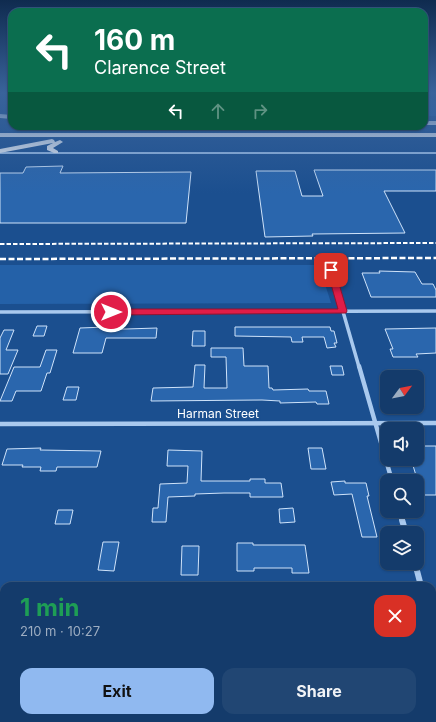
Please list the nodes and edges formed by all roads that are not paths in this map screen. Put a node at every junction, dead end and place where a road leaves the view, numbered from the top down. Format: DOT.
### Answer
graph roads {
  1 [pos="0,135"];
  2 [pos="329,135"];
  3 [pos="436,135"];
  4 [pos="72,140"];
  5 [pos="0,152"];
  6 [pos="56,152"];
  7 [pos="436,153"];
  8 [pos="331,270"];
  9 [pos="343,311"];
  10 [pos="436,311"];
  11 [pos="0,312"];
  12 [pos="375,423"];
  13 [pos="436,423"];
  14 [pos="0,424"];
  15 [pos="390,474"];
  16 [pos="417,570"];
  17 [pos="420,582"];
  1 -- 2 [label="highway"];
  2 -- 3 [label="highway"];
  2 -- 4 [label="highway"];
  4 -- 5 [label="highway"];
  4 -- 6 [label="highway"];
  5 -- 6 [label="street"];
  6 -- 7 [label="street"];
  8 -- 9 [label="street"];
  9 -- 10 [label="street"];
  9 -- 11 [label="street"];
  9 -- 12 [label="street"];
  12 -- 13 [label="street, Harman Street"];
  12 -- 14 [label="street, Harman Street"];
  12 -- 15 [label="street"];
  16 -- 17 [label="street"];
}
